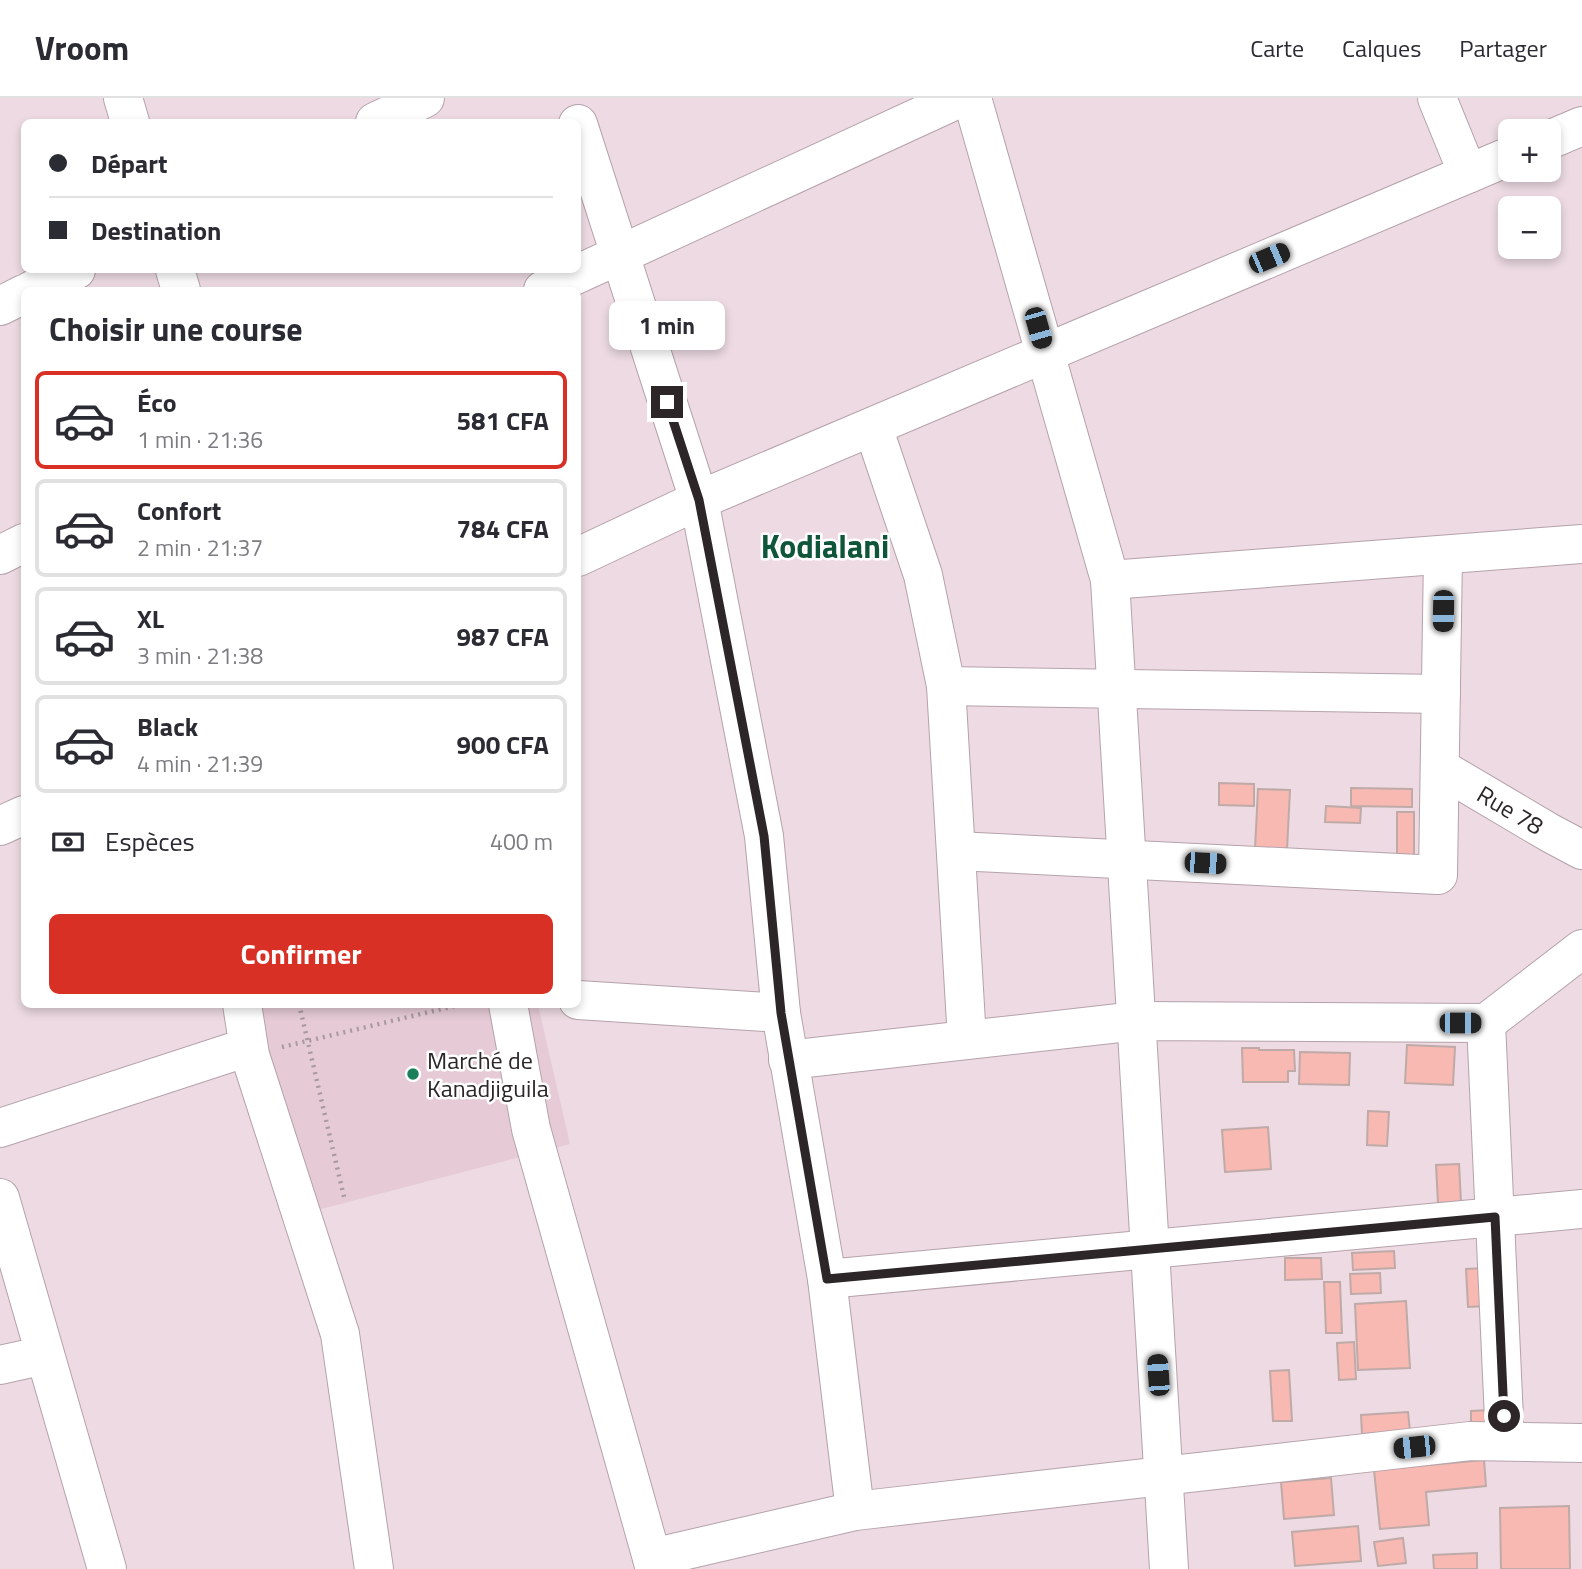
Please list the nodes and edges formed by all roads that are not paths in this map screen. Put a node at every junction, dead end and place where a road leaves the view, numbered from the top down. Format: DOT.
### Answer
graph roads {
  1 [pos="123,98"];
  2 [pos="425,98"];
  3 [pos="569,98"];
  4 [pos="960,98"];
  5 [pos="972,98"];
  6 [pos="1437,98"];
  7 [pos="129,119"];
  8 [pos="381,119"];
  9 [pos="576,119"];
  10 [pos="1582,126"];
  11 [pos="581,135"];
  12 [pos="1561,135"];
  13 [pos="1498,161"];
  14 [pos="1468,174"];
  15 [pos="620,255"];
  16 [pos="581,272"];
  17 [pos="69,273"];
  18 [pos="580,273"];
  19 [pos="38,287"];
  20 [pos="549,287"];
  21 [pos="21,296"];
  22 [pos="0,306"];
  23 [pos="1045,353"];
  24 [pos="873,427"];
  25 [pos="699,500"];
  26 [pos="21,544"];
  27 [pos="1582,544"];
  28 [pos="0,555"];
  29 [pos="1443,555"];
  30 [pos="581,556"];
  31 [pos="1110,580"];
  32 [pos="946,686"];
  33 [pos="1116,688"];
  34 [pos="1441,694"];
  35 [pos="1440,768"];
  36 [pos="21,816"];
  37 [pos="0,826"];
  38 [pos="1582,850"];
  39 [pos="956,851"];
  40 [pos="1128,860"];
  41 [pos="1582,949"];
  42 [pos="581,1000"];
  43 [pos="243,1008"];
  44 [pos="509,1008"];
  45 [pos="781,1013"];
  46 [pos="1137,1021"];
  47 [pos="1486,1023"];
  48 [pos="967,1040"];
  49 [pos="249,1051"];
  50 [pos="788,1060"];
  51 [pos="0,1128"];
  52 [pos="0,1198"];
  53 [pos="1582,1209"];
  54 [pos="1495,1217"];
  55 [pos="1150,1249"];
  56 [pos="827,1279"];
  57 [pos="45,1355"];
  58 [pos="0,1365"];
  59 [pos="1505,1441"];
  60 [pos="1582,1443"];
  61 [pos="1164,1476"];
  62 [pos="855,1511"];
  63 [pos="653,1564"];
  64 [pos="107,1569"];
  65 [pos="374,1569"];
  66 [pos="1169,1569"];
  1 -- 7 [label="street"];
  2 -- 8 [label="street"];
  3 -- 9 [label="street"];
  4 -- 15 [label="street"];
  5 -- 23 [label="street"];
  6 -- 14 [label="street"];
  10 -- 12 [label="street"];
  11 -- 15 [label="street"];
  13 -- 14 [label="street"];
  14 -- 23 [label="street"];
  15 -- 16 [label="street"];
  15 -- 25 [label="street"];
  17 -- 19 [label="street"];
  18 -- 20 [label="street"];
  21 -- 22 [label="street"];
  23 -- 24 [label="street"];
  23 -- 31 [label="street"];
  24 -- 25 [label="street"];
  24 -- 32 [label="street"];
  25 -- 30 [label="street"];
  25 -- 45 [label="street"];
  26 -- 28 [label="street"];
  27 -- 29 [label="street"];
  29 -- 31 [label="street"];
  29 -- 34 [label="street"];
  31 -- 33 [label="street"];
  32 -- 33 [label="street"];
  32 -- 39 [label="street"];
  33 -- 34 [label="street"];
  33 -- 40 [label="street"];
  34 -- 35 [label="street"];
  35 -- 38 [label="street, Rue 78"];
  35 -- 40 [label="street"];
  36 -- 37 [label="street"];
  39 -- 40 [label="street"];
  39 -- 48 [label="street"];
  40 -- 46 [label="street"];
  41 -- 47 [label="street"];
  42 -- 45 [label="street"];
  43 -- 49 [label="street"];
  44 -- 63 [label="street"];
  45 -- 50 [label="street"];
  46 -- 47 [label="street"];
  46 -- 48 [label="street"];
  46 -- 55 [label="street"];
  47 -- 54 [label="street"];
  48 -- 50 [label="street"];
  49 -- 51 [label="street"];
  49 -- 65 [label="street"];
  50 -- 56 [label="street"];
  52 -- 57 [label="street"];
  53 -- 54 [label="street"];
  54 -- 55 [label="street"];
  54 -- 59 [label="street"];
  55 -- 56 [label="street"];
  55 -- 61 [label="street"];
  56 -- 62 [label="street"];
  57 -- 58 [label="street"];
  57 -- 64 [label="street"];
  59 -- 60 [label="street"];
  59 -- 61 [label="street"];
  61 -- 62 [label="street"];
  61 -- 66 [label="street"];
  62 -- 63 [label="street"];
}
